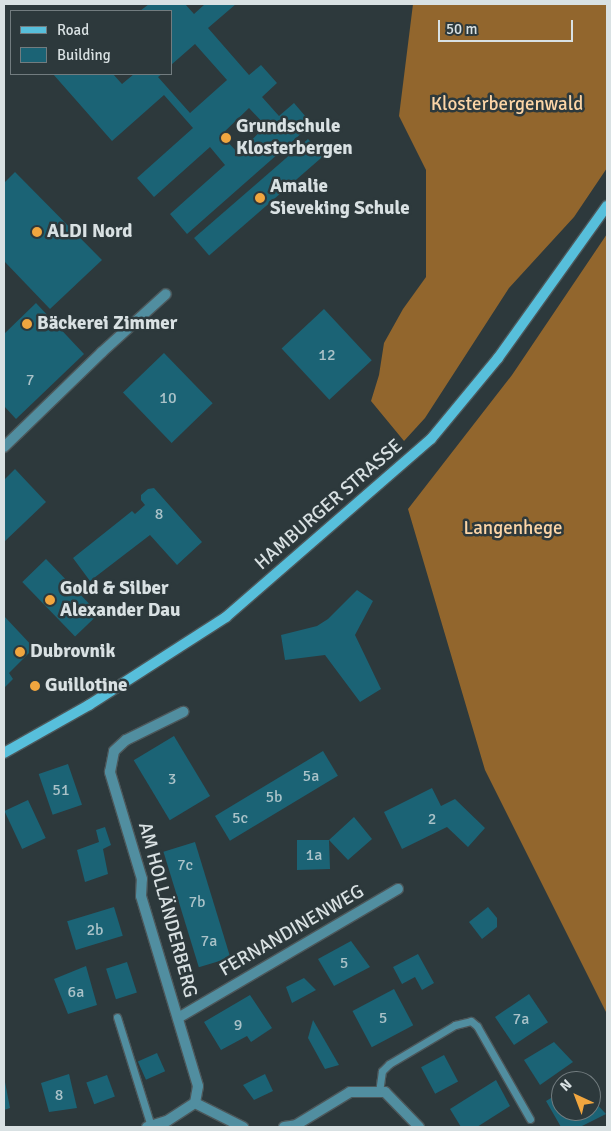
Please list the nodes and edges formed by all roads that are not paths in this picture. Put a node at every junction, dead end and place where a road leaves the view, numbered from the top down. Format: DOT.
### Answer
graph roads {
  1 [pos="607,206"];
  2 [pos="166,294"];
  3 [pos="4,447"];
  4 [pos="183,712"];
  5 [pos="4,753"];
  6 [pos="398,889"];
  7 [pos="117,1017"];
  8 [pos="178,1018"];
  9 [pos="379,1092"];
  10 [pos="195,1104"];
  11 [pos="530,1120"];
  12 [pos="149,1127"];
  13 [pos="243,1127"];
  14 [pos="284,1127"];
  15 [pos="419,1127"];
  1 -- 5 [label="main road, HAMBURGER STRASSE"];
  2 -- 3 [label="street"];
  4 -- 8 [label="street, AM HOLLÄNDERBERG"];
  6 -- 8 [label="street, FERNANDINENWEG"];
  7 -- 12 [label="lane"];
  8 -- 10 [label="street, AM HOLLÄNDERBERG"];
  9 -- 11 [label="lane"];
  9 -- 14 [label="street"];
  9 -- 15 [label="street"];
  10 -- 12 [label="street"];
  10 -- 13 [label="street"];
}
